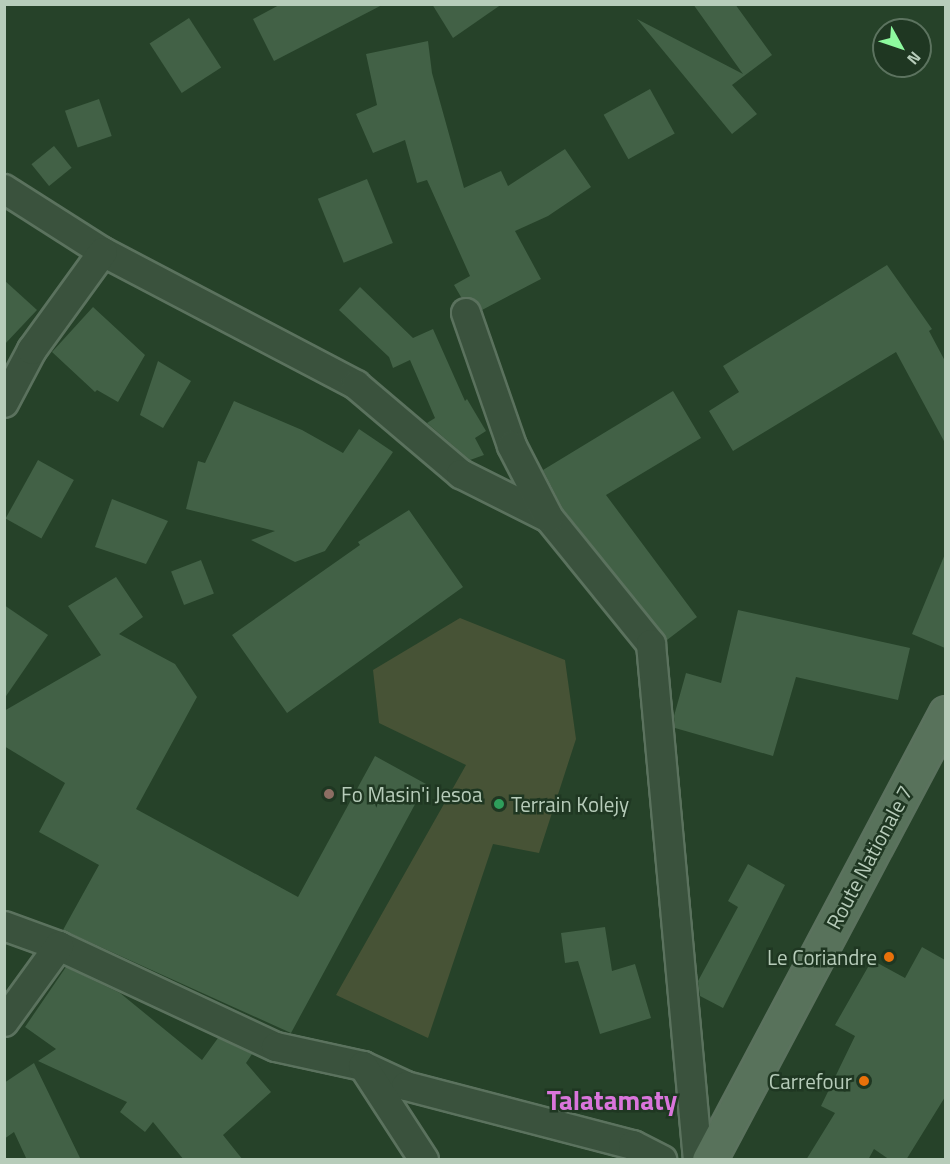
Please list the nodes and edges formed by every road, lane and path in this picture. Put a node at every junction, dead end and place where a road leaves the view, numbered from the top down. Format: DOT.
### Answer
graph roads {
  1 [pos="4,189"];
  2 [pos="103,252"];
  3 [pos="466,313"];
  4 [pos="4,403"];
  5 [pos="549,518"];
  6 [pos="945,713"];
  7 [pos="4,926"];
  8 [pos="59,946"];
  9 [pos="4,1022"];
  10 [pos="363,1066"];
  11 [pos="424,1160"];
  12 [pos="662,1160"];
  13 [pos="698,1160"];
  14 [pos="709,1160"];
  1 -- 2 [label="street"];
  2 -- 4 [label="street"];
  2 -- 5 [label="street"];
  3 -- 5 [label="street"];
  5 -- 13 [label="street"];
  6 -- 14 [label="main road, Route Nationale 7"];
  7 -- 8 [label="street"];
  8 -- 9 [label="street"];
  8 -- 10 [label="street"];
  10 -- 11 [label="street"];
  10 -- 12 [label="street"];
}
